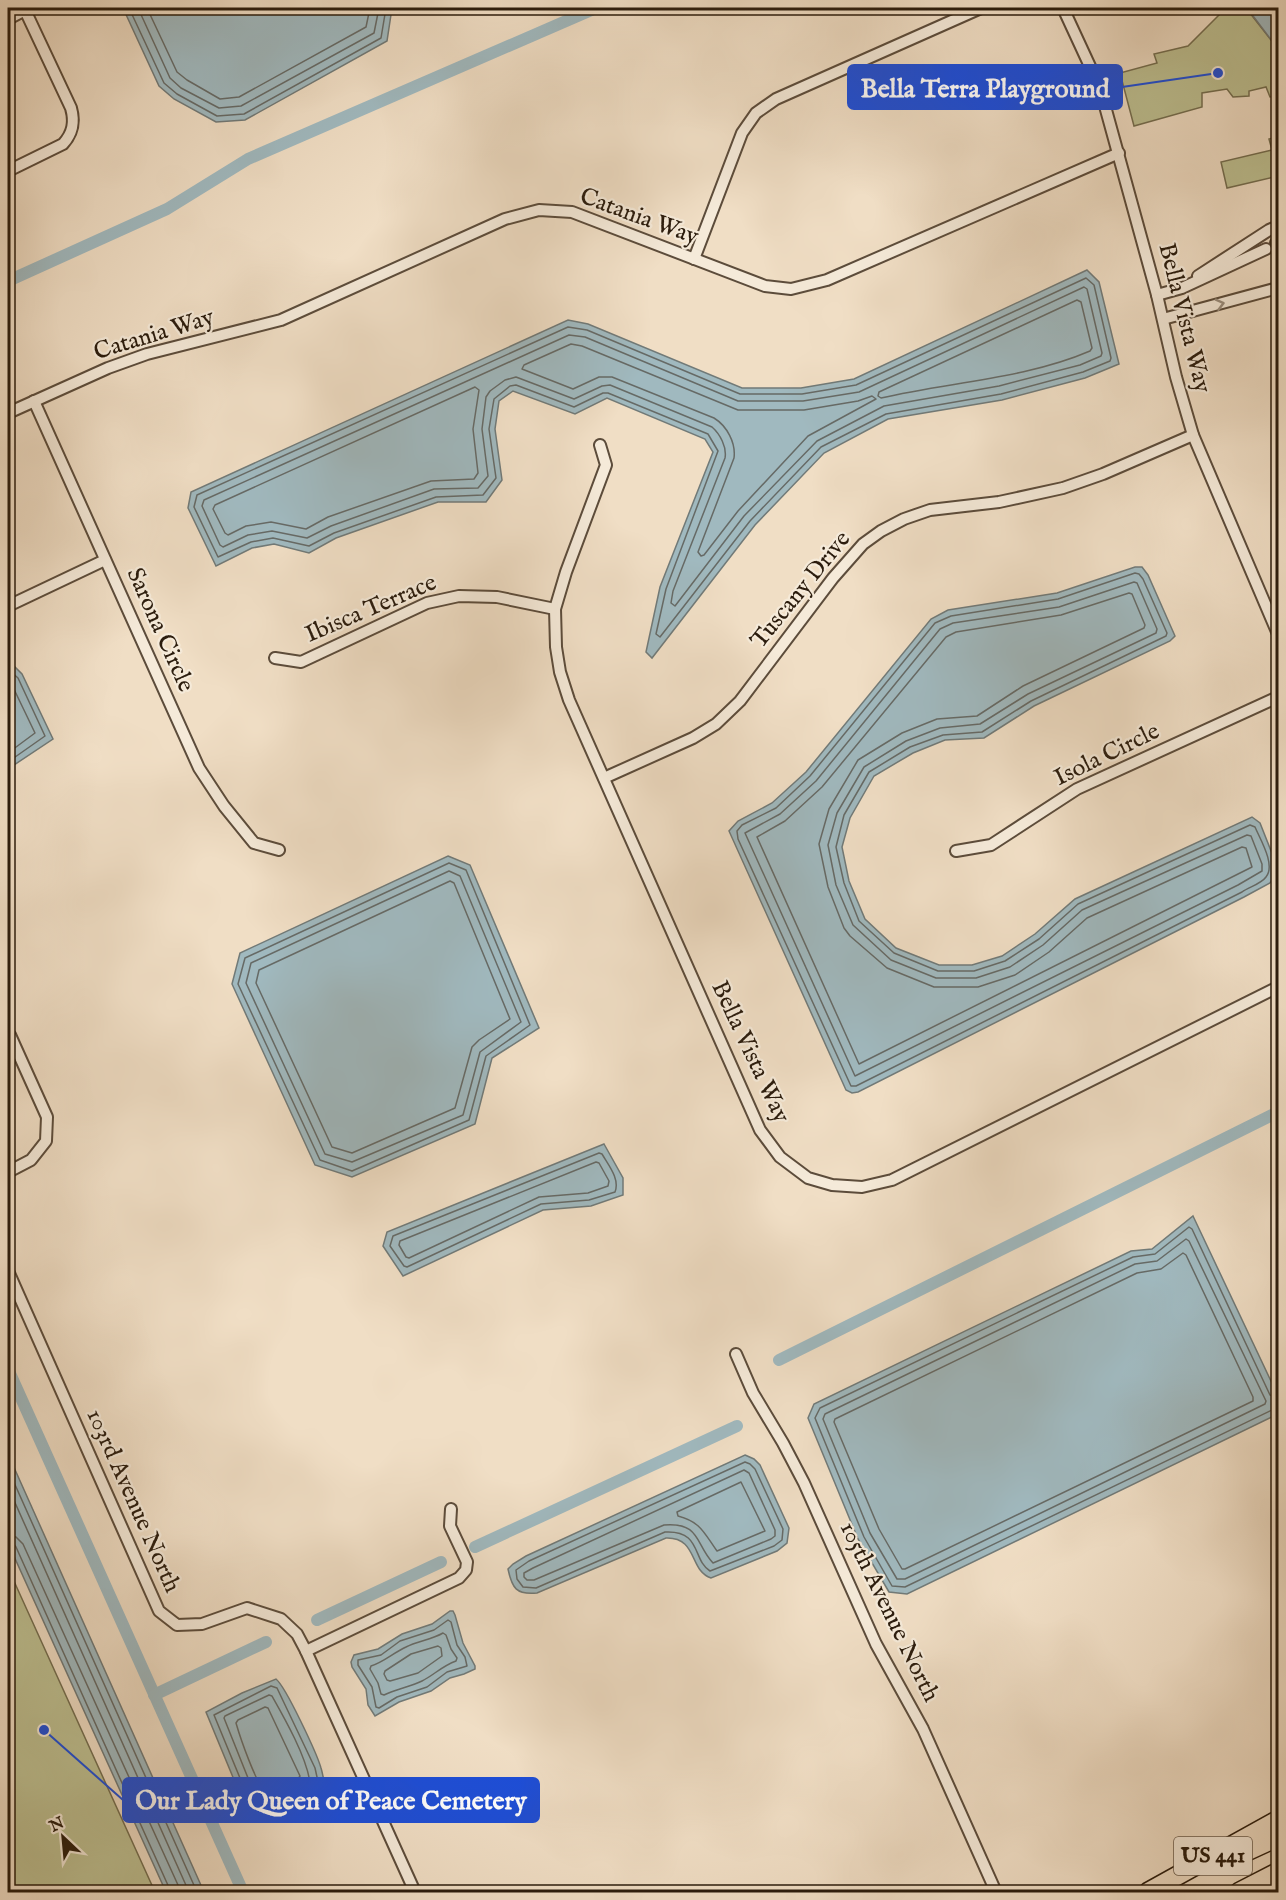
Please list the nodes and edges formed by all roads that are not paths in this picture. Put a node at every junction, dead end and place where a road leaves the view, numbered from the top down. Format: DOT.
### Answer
graph roads {
  1 [pos="981,8"];
  2 [pos="1063,8"];
  3 [pos="24,9"];
  4 [pos="8,19"];
  5 [pos="1119,153"];
  6 [pos="8,171"];
  7 [pos="1278,226"];
  8 [pos="1274,245"];
  9 [pos="694,259"];
  10 [pos="1187,286"];
  11 [pos="1278,288"];
  12 [pos="1157,295"];
  13 [pos="1163,320"];
  14 [pos="34,401"];
  15 [pos="8,413"];
  16 [pos="1193,435"];
  17 [pos="600,445"];
  18 [pos="105,560"];
  19 [pos="8,606"];
  20 [pos="555,609"];
  21 [pos="1278,634"];
  22 [pos="275,658"];
  23 [pos="1278,697"];
  24 [pos="604,778"];
  25 [pos="279,850"];
  26 [pos="956,851"];
  27 [pos="1278,987"];
  28 [pos="10,1035"];
  29 [pos="8,1172"];
  30 [pos="8,1271"];
  31 [pos="736,1354"];
  32 [pos="450,1509"];
  33 [pos="306,1650"];
  34 [pos="1278,1820"];
  35 [pos="1278,1837"];
  36 [pos="1278,1872"];
  37 [pos="1278,1882"];
  38 [pos="415,1893"];
  39 [pos="996,1893"];
  40 [pos="1148,1893"];
  41 [pos="1154,1893"];
  42 [pos="1239,1893"];
  43 [pos="1251,1893"];
  1 -- 9 [label="street"];
  2 -- 5 [label="street, Bella Vista Way"];
  3 -- 4 [label="street"];
  3 -- 6 [label="street"];
  5 -- 9 [label="street, Catania Way"];
  5 -- 12 [label="street, Bella Vista Way"];
  7 -- 10 [label="street"];
  8 -- 10 [label="street"];
  9 -- 14 [label="street, Catania Way"];
  10 -- 12 [label="street"];
  13 -- 11 [label="street, one-way"];
  12 -- 13 [label="street, Bella Vista Way"];
  13 -- 16 [label="street, Bella Vista Way"];
  14 -- 15 [label="street, Catania Way"];
  14 -- 18 [label="street, Sarona Circle"];
  16 -- 21 [label="street, Bella Vista Way"];
  16 -- 24 [label="street, Tuscany Drive"];
  17 -- 20 [label="street, Bella Vista Way"];
  18 -- 19 [label="street"];
  18 -- 25 [label="street, Sarona Circle"];
  20 -- 22 [label="street, Ibisca Terrace"];
  20 -- 24 [label="street, Bella Vista Way"];
  23 -- 26 [label="street, Isola Circle"];
  24 -- 27 [label="street, Bella Vista Way"];
  28 -- 29 [label="street"];
  30 -- 33 [label="street, 103rd Avenue North"];
  31 -- 39 [label="street, 105th Avenue North"];
  32 -- 33 [label="street"];
  33 -- 38 [label="street, 103rd Avenue North"];
  34 -- 40 [label="highway, US 441"];
  35 -- 41 [label="highway"];
  36 -- 42 [label="highway"];
  37 -- 43 [label="highway, US 441"];
}
